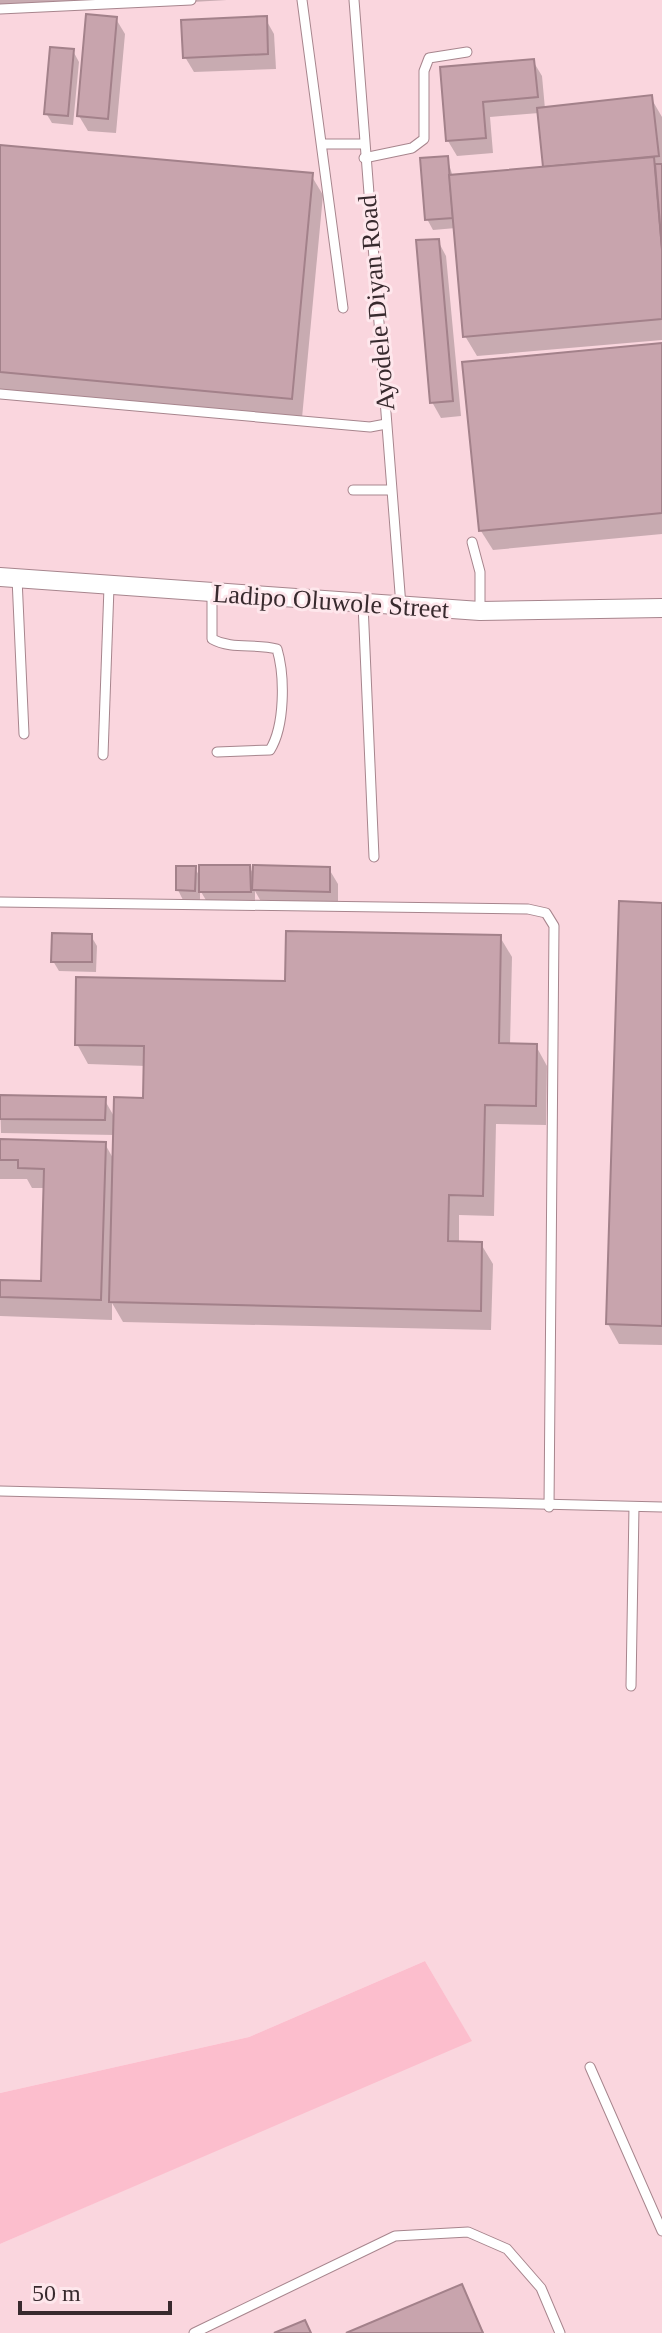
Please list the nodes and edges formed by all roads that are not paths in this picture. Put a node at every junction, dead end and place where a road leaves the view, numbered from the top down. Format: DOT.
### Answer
graph roads {
  1 [pos="191,0"];
  2 [pos="302,0"];
  3 [pos="354,0"];
  4 [pos="0,9"];
  5 [pos="467,52"];
  6 [pos="322,144"];
  7 [pos="363,144"];
  8 [pos="364,158"];
  9 [pos="343,308"];
  10 [pos="0,394"];
  11 [pos="386,424"];
  12 [pos="353,490"];
  13 [pos="391,490"];
  14 [pos="472,542"];
  15 [pos="9,577"];
  16 [pos="109,587"];
  17 [pos="212,594"];
  18 [pos="363,604"];
  19 [pos="401,606"];
  20 [pos="662,608"];
  21 [pos="480,611"];
  22 [pos="24,734"];
  23 [pos="217,752"];
  24 [pos="103,755"];
  25 [pos="374,857"];
  26 [pos="0,902"];
  27 [pos="0,1491"];
  28 [pos="549,1507"];
  29 [pos="634,1507"];
  30 [pos="662,1507"];
  31 [pos="631,1686"];
  32 [pos="590,2067"];
  33 [pos="662,2231"];
  34 [pos="194,2333"];
  35 [pos="560,2333"];
  1 -- 4 [label="lane"];
  2 -- 6 [label="lane"];
  3 -- 7 [label="lane, Ayodele Diyan Road"];
  5 -- 8 [label="lane"];
  6 -- 7 [label="lane"];
  6 -- 9 [label="lane"];
  7 -- 8 [label="lane, Ayodele Diyan Road"];
  8 -- 11 [label="lane, Ayodele Diyan Road"];
  10 -- 11 [label="lane"];
  11 -- 13 [label="lane, Ayodele Diyan Road"];
  12 -- 13 [label="lane"];
  13 -- 19 [label="lane, Ayodele Diyan Road"];
  14 -- 21 [label="lane"];
  15 -- 16 [label="street, Ladipo Oluwole Street"];
  15 -- 22 [label="lane"];
  16 -- 17 [label="street, Ladipo Oluwole Street"];
  16 -- 24 [label="lane"];
  17 -- 18 [label="street, Ladipo Oluwole Street"];
  17 -- 23 [label="lane"];
  18 -- 19 [label="street, Ladipo Oluwole Street"];
  18 -- 25 [label="lane"];
  19 -- 21 [label="street, Ladipo Oluwole Street"];
  20 -- 21 [label="street, Ladipo Oluwole Street"];
  26 -- 28 [label="lane"];
  27 -- 28 [label="lane"];
  28 -- 29 [label="lane"];
  29 -- 30 [label="lane"];
  29 -- 31 [label="lane"];
  32 -- 33 [label="lane"];
  34 -- 35 [label="lane"];
}
